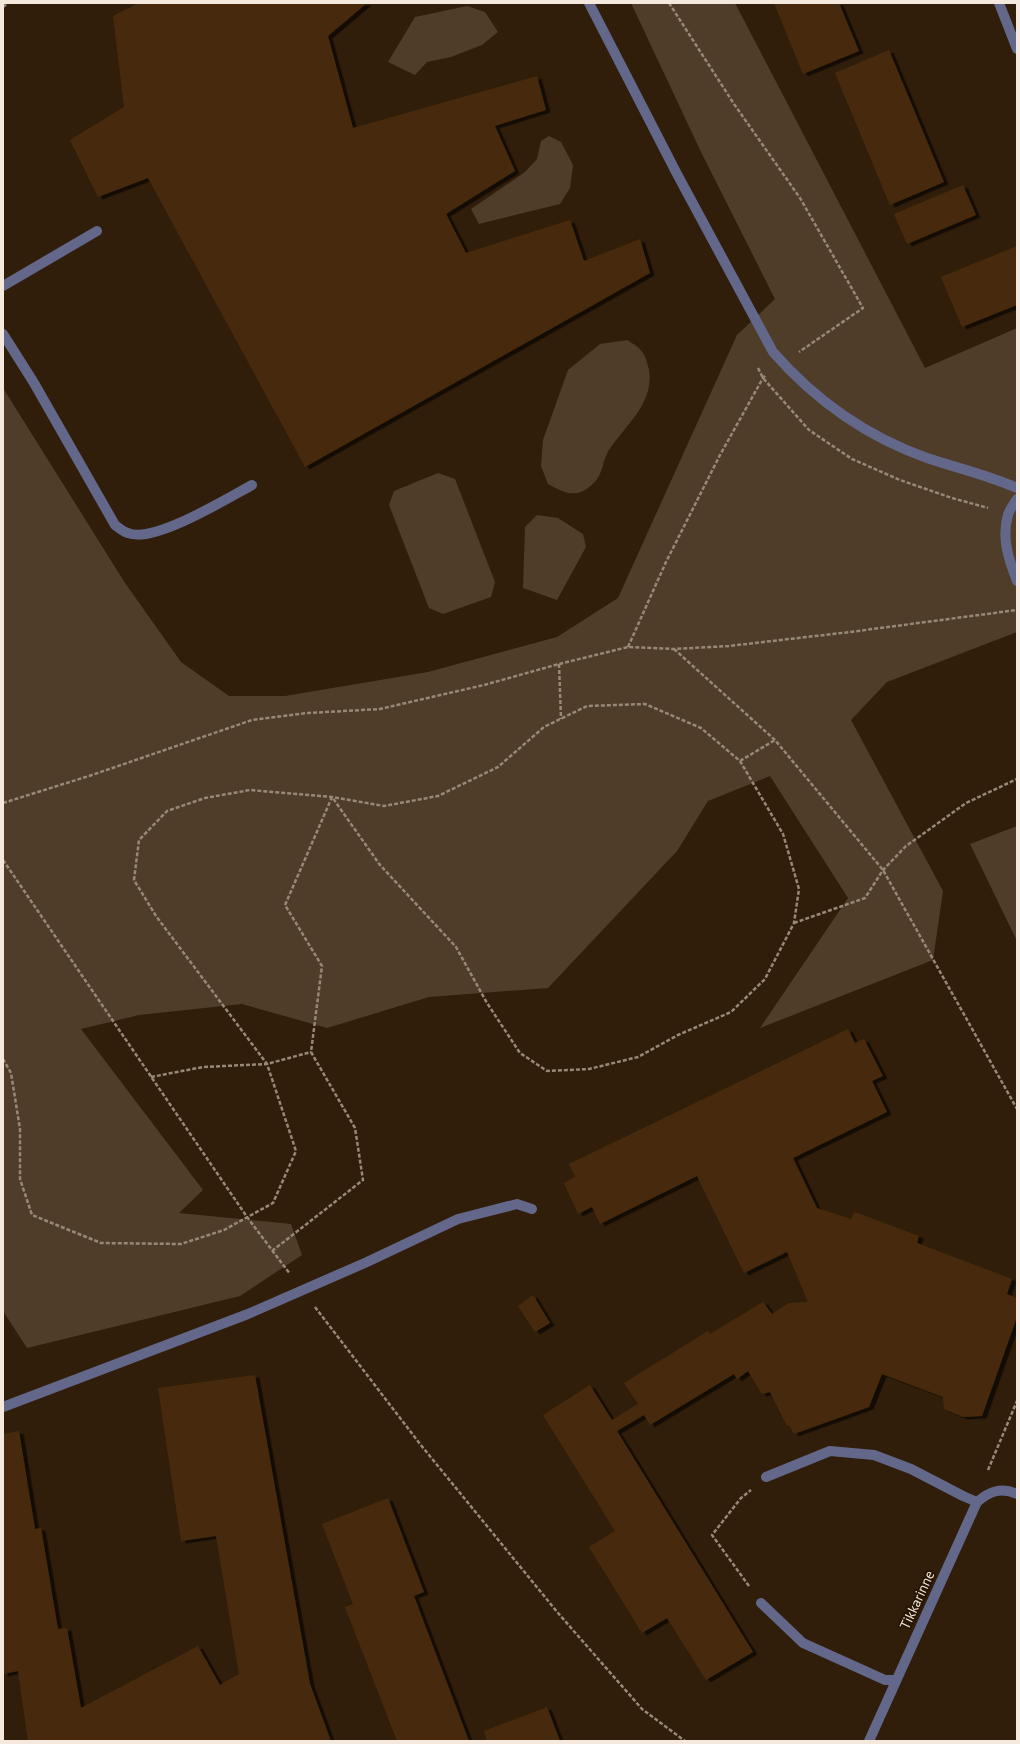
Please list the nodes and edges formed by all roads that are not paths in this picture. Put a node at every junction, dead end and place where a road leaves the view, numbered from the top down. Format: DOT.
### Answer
graph roads {
  1 [pos="589,3"];
  2 [pos="999,3"];
  3 [pos="1017,49"];
  4 [pos="97,231"];
  5 [pos="3,286"];
  6 [pos="3,334"];
  7 [pos="252,485"];
  8 [pos="1017,488"];
  9 [pos="1017,499"];
  10 [pos="1017,581"];
  11 [pos="532,1210"];
  12 [pos="3,1407"];
  13 [pos="766,1477"];
  14 [pos="1013,1492"];
  15 [pos="977,1502"];
  16 [pos="761,1603"];
  17 [pos="896,1680"];
  18 [pos="869,1741"];
  1 -- 8 [label="street"];
  2 -- 3 [label="street"];
  4 -- 5 [label="street"];
  6 -- 7 [label="street"];
  9 -- 10 [label="street"];
  11 -- 12 [label="street"];
  13 -- 15 [label="street"];
  14 -- 15 [label="street"];
  15 -- 17 [label="street, Tikkarinne"];
  16 -- 17 [label="street"];
  17 -- 18 [label="street, Tikkarinne"];
}
